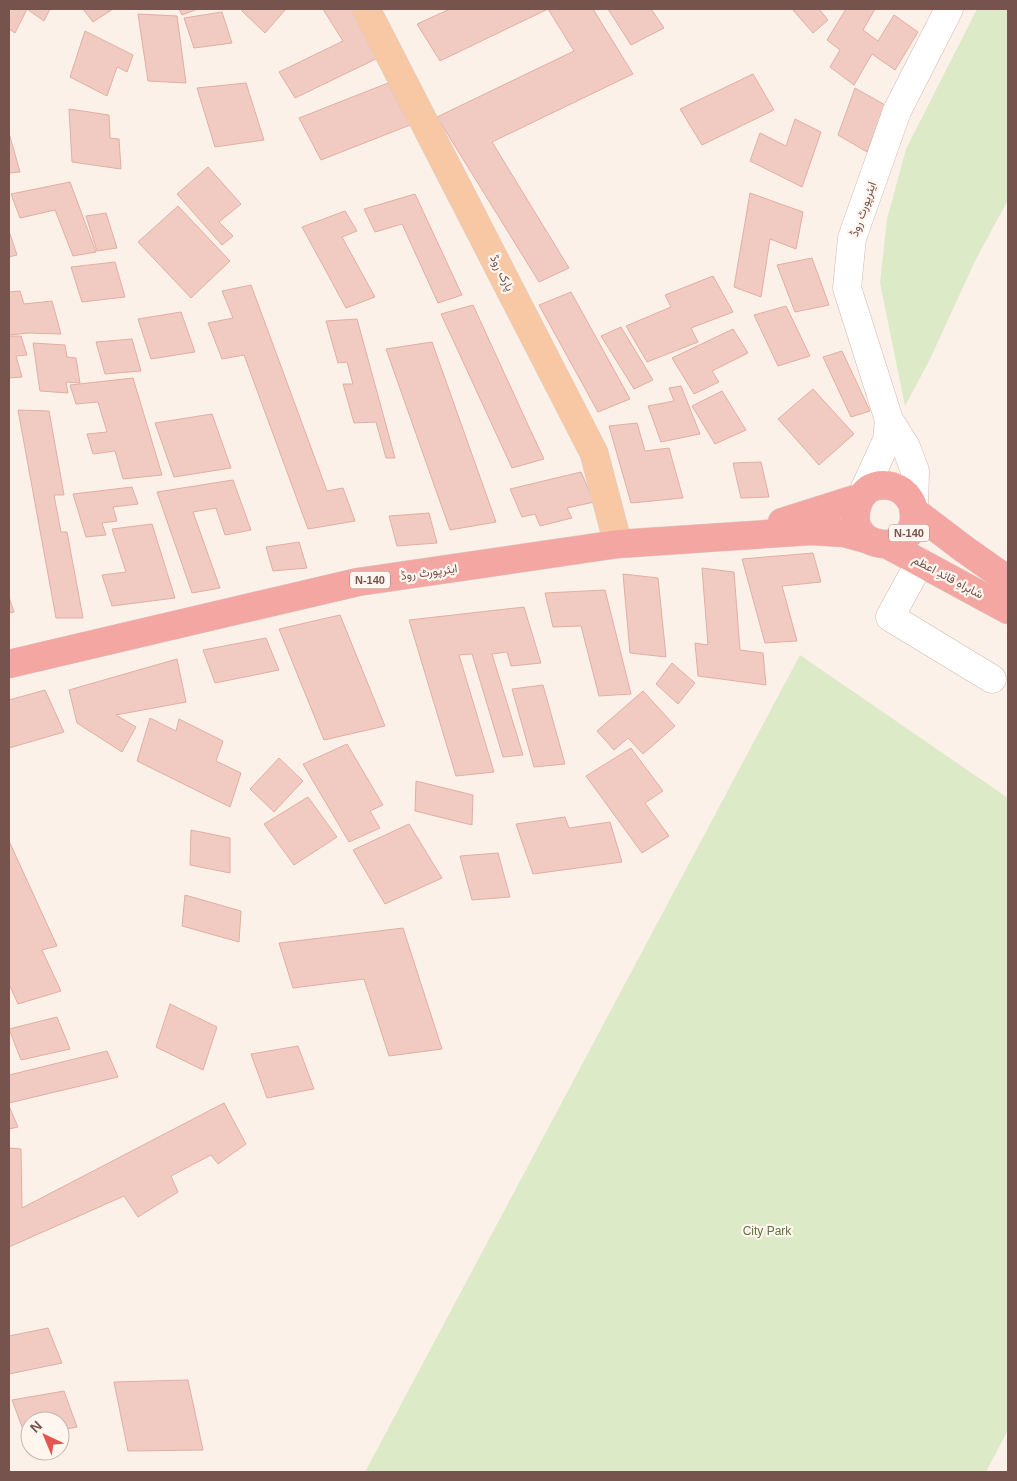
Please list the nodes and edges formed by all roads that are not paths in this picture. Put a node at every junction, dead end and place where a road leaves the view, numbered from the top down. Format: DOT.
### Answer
graph roads {
  1 [pos="366,9"];
  2 [pos="949,9"];
  3 [pos="889,420"];
  4 [pos="861,497"];
  5 [pos="914,511"];
  6 [pos="737,535"];
  7 [pos="877,542"];
  8 [pos="618,544"];
  9 [pos="920,562"];
  10 [pos="1008,580"];
  11 [pos="1008,610"];
  12 [pos="9,664"];
  13 [pos="992,680"];
  1 -- 8 [label="main road, پارک روڈ"];
  2 -- 3 [label="street, ایئرپورٹ روڈ"];
  3 -- 4 [label="street, ایئرپورٹ روڈ"];
  3 -- 5 [label="street, ایئرپورٹ روڈ"];
  4 -- 5 [label="highway, N-140"];
  4 -- 6 [label="highway, ایئرپورٹ روڈ / N-140"];
  4 -- 7 [label="highway"];
  5 -- 7 [label="highway, N-140"];
  5 -- 10 [label="highway, N-140"];
  6 -- 7 [label="highway, ایئرپورٹ روڈ / N-140"];
  6 -- 8 [label="highway, ایئرپورٹ روڈ / N-140"];
  7 -- 9 [label="highway, شاہراہِ قائدِ اعظم / N-140"];
  8 -- 12 [label="highway, ایئرپورٹ روڈ / N-140"];
  9 -- 11 [label="highway, شاہراہِ قائدِ اعظم / N-140"];
  9 -- 13 [label="street"];
}
